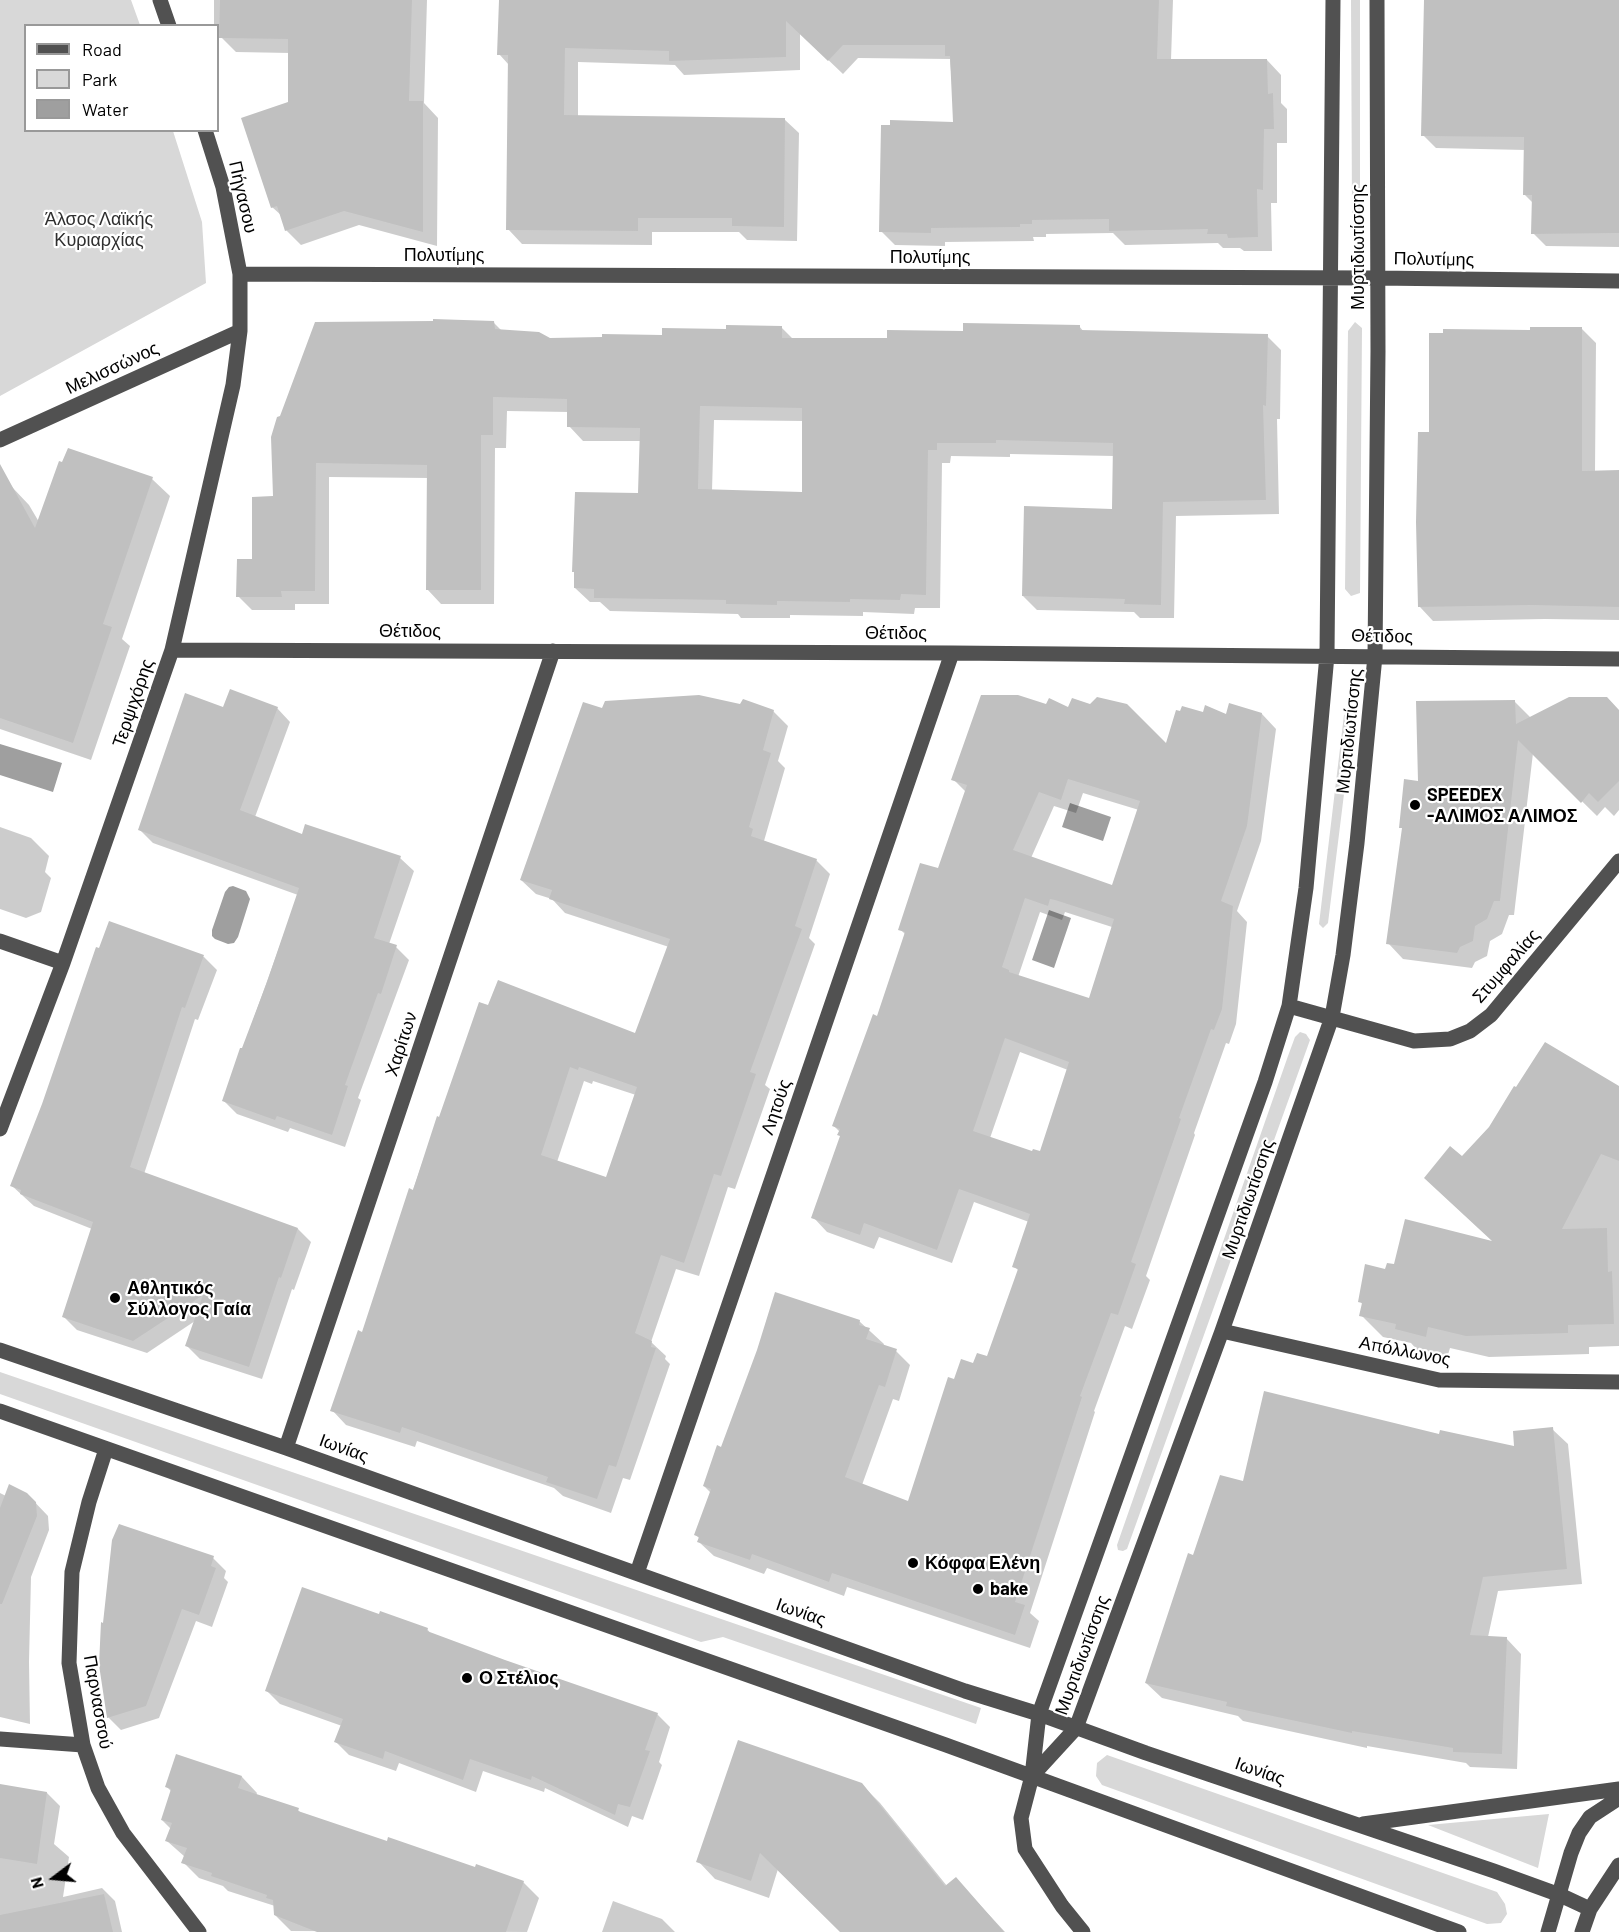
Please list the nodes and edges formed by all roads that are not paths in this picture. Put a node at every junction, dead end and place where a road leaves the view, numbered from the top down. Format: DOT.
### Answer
graph roads {
  1 [pos="160,0"];
  2 [pos="1333,0"];
  3 [pos="1377,0"];
  4 [pos="168,24"];
  5 [pos="206,132"];
  6 [pos="240,274"];
  7 [pos="1330,278"];
  8 [pos="1377,278"];
  9 [pos="1619,281"];
  10 [pos="240,331"];
  11 [pos="0,440"];
  12 [pos="172,650"];
  13 [pos="553,651"];
  14 [pos="952,653"];
  15 [pos="1327,655"];
  16 [pos="1376,656"];
  17 [pos="1619,659"];
  18 [pos="1619,861"];
  19 [pos="0,941"];
  20 [pos="63,963"];
  21 [pos="1289,1006"];
  22 [pos="1332,1017"];
  23 [pos="0,1129"];
  24 [pos="1222,1331"];
  25 [pos="0,1350"];
  26 [pos="1619,1382"];
  27 [pos="0,1411"];
  28 [pos="286,1448"];
  29 [pos="106,1449"];
  30 [pos="637,1573"];
  31 [pos="1039,1714"];
  32 [pos="1077,1728"];
  33 [pos="0,1739"];
  34 [pos="82,1745"];
  35 [pos="1032,1776"];
  36 [pos="1619,1789"];
  37 [pos="1619,1798"];
  38 [pos="1360,1825"];
  39 [pos="1619,1865"];
  40 [pos="1560,1896"];
  41 [pos="1590,1909"];
  42 [pos="199,1932"];
  43 [pos="1083,1932"];
  44 [pos="1459,1932"];
  45 [pos="1548,1932"];
  46 [pos="1582,1932"];
  1 -- 4 [label="street"];
  2 -- 7 [label="street, Μυρτιδιωτίσσης"];
  3 -- 8 [label="street, Μυρτιδιωτίσσης"];
  5 -- 6 [label="street, Πήγασου"];
  6 -- 7 [label="street, Πολυτίμης"];
  6 -- 10 [label="street, Τερψιχόρης"];
  7 -- 8 [label="street, Πολυτίμης"];
  7 -- 15 [label="street, Μυρτιδιωτίσσης"];
  8 -- 9 [label="street, Πολυτίμης"];
  8 -- 16 [label="street, Μυρτιδιωτίσσης"];
  10 -- 11 [label="street, Μελισσώνος"];
  10 -- 12 [label="street, Τερψιχόρης"];
  12 -- 13 [label="street, Θέτιδος"];
  12 -- 20 [label="street, Τερψιχόρης"];
  13 -- 14 [label="street, Θέτιδος"];
  13 -- 28 [label="street, Χαρίτων"];
  14 -- 15 [label="street, Θέτιδος"];
  14 -- 30 [label="street, Λητούς"];
  15 -- 16 [label="street, Θέτιδος"];
  15 -- 21 [label="street, Μυρτιδιωτίσσης"];
  16 -- 17 [label="street, Θέτιδος"];
  16 -- 22 [label="street, Μυρτιδιωτίσσης"];
  18 -- 22 [label="street, Στυμφαλίας"];
  19 -- 20 [label="street"];
  20 -- 23 [label="street, Τερψιχόρης"];
  21 -- 22 [label="street, Στυμφαλίας"];
  21 -- 31 [label="street, Μυρτιδιωτίσσης"];
  22 -- 24 [label="street, Μυρτιδιωτίσσης"];
  24 -- 26 [label="street, Απόλλωνος"];
  24 -- 32 [label="street, Μυρτιδιωτίσσης"];
  25 -- 28 [label="street, Ιωνίας"];
  27 -- 29 [label="street"];
  28 -- 30 [label="street, Ιωνίας"];
  29 -- 34 [label="street, Παρνασσού"];
  29 -- 35 [label="street"];
  30 -- 31 [label="street, Ιωνίας"];
  31 -- 32 [label="street, Ιωνίας"];
  31 -- 35 [label="street, Μυρτιδιωτίσσης"];
  32 -- 35 [label="street, Μυρτιδιωτίσσης"];
  32 -- 38 [label="street, Ιωνίας"];
  33 -- 34 [label="street"];
  34 -- 42 [label="street, Παρνασσού"];
  35 -- 43 [label="street"];
  35 -- 44 [label="street"];
  36 -- 38 [label="street"];
  37 -- 40 [label="street"];
  38 -- 40 [label="street, Ιωνίας"];
  39 -- 41 [label="street"];
  40 -- 41 [label="street, Ιωνίας"];
  40 -- 45 [label="street"];
  41 -- 46 [label="street"];
}
